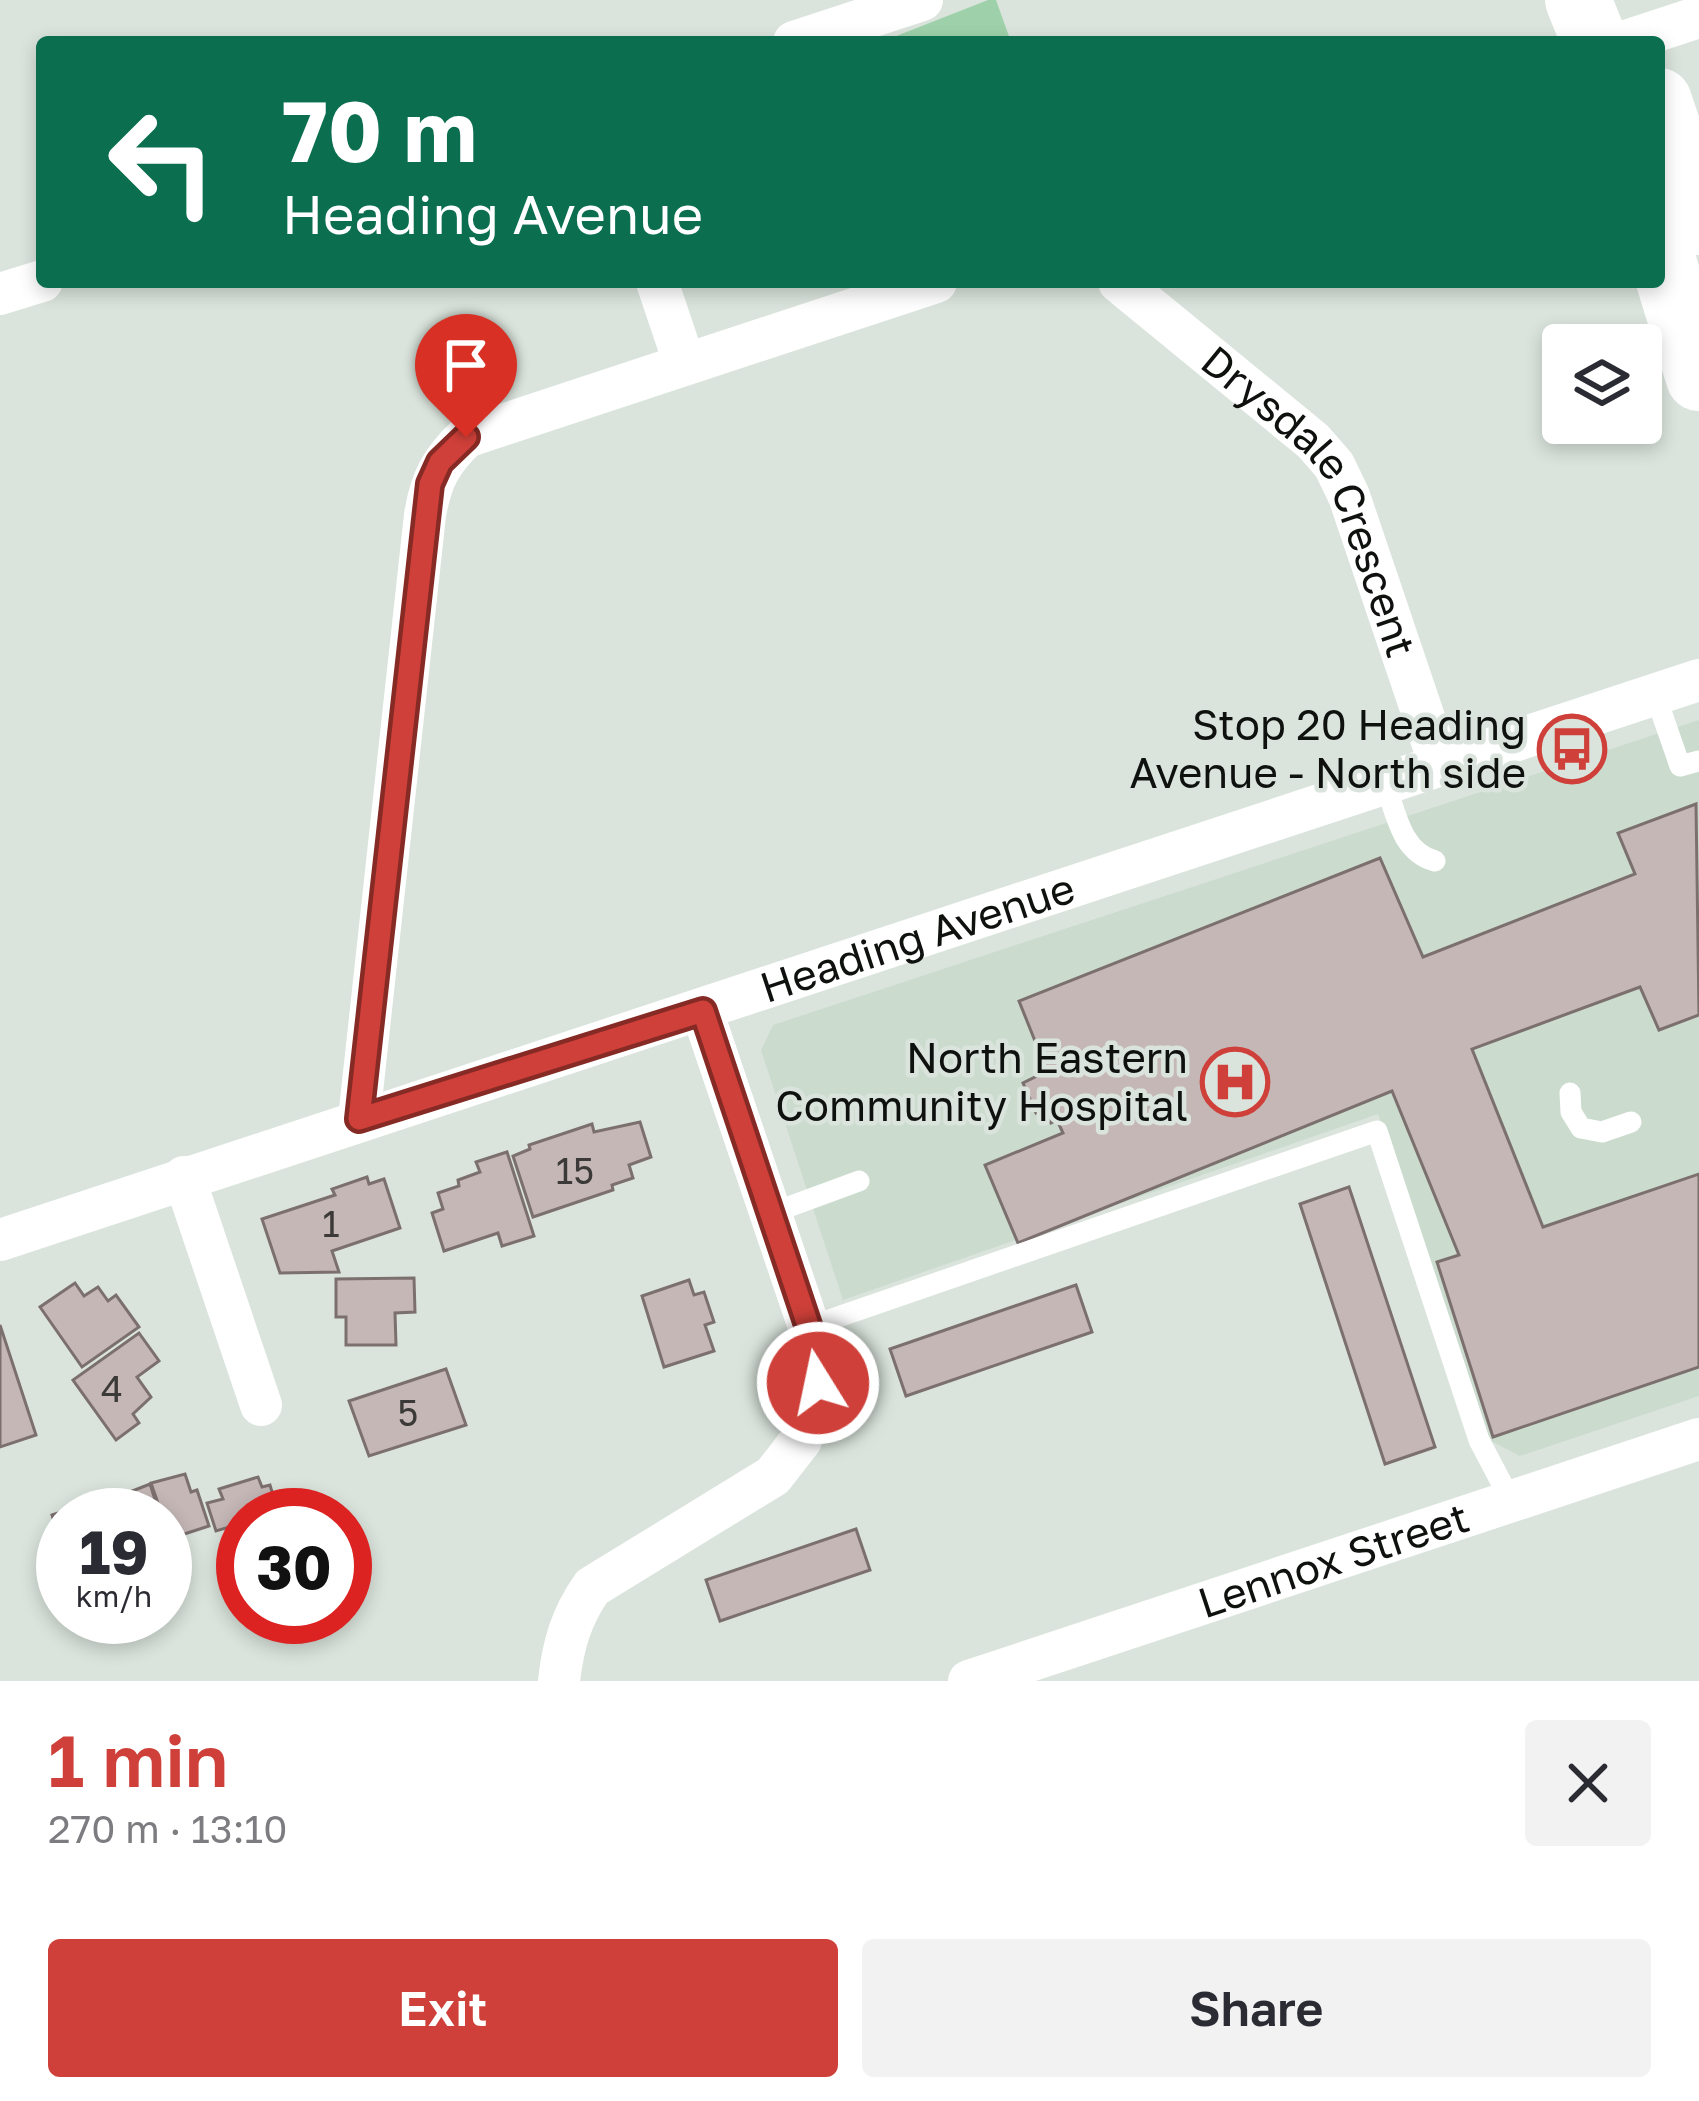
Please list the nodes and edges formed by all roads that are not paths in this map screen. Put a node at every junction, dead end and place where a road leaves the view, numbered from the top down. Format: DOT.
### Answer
graph roads {
  1 [pos="922,0"];
  2 [pos="1578,0"];
  3 [pos="1699,17"];
  4 [pos="1624,33"];
  5 [pos="812,36"];
  6 [pos="1665,119"];
  7 [pos="1699,221"];
  8 [pos="1665,268"];
  9 [pos="36,283"];
  10 [pos="659,288"];
  11 [pos="917,288"];
  12 [pos="1126,288"];
  13 [pos="0,294"];
  14 [pos="684,362"];
  15 [pos="1699,378"];
  16 [pos="1699,680"];
  17 [pos="1655,694"];
  18 [pos="1699,761"];
  19 [pos="1440,765"];
  20 [pos="1385,783"];
  21 [pos="1435,861"];
  22 [pos="703,1011"];
  23 [pos="1570,1093"];
  24 [pos="359,1119"];
  25 [pos="1631,1122"];
  26 [pos="184,1177"];
  27 [pos="859,1181"];
  28 [pos="772,1213"];
  29 [pos="0,1240"];
  30 [pos="809,1328"];
  31 [pos="261,1405"];
  32 [pos="1699,1439"];
  33 [pos="1510,1502"];
  34 [pos="559,1681"];
  35 [pos="969,1681"];
  1 -- 5 [label="street"];
  2 -- 4 [label="main road"];
  3 -- 4 [label="street"];
  6 -- 7 [label="main road"];
  8 -- 15 [label="main road"];
  9 -- 13 [label="street"];
  10 -- 14 [label="street"];
  11 -- 14 [label="street"];
  12 -- 19 [label="street, Drysdale Crescent"];
  14 -- 24 [label="street"];
  16 -- 17 [label="street, Heading Avenue"];
  17 -- 18 [label="lane"];
  17 -- 19 [label="street, Heading Avenue"];
  19 -- 20 [label="street, Heading Avenue"];
  20 -- 21 [label="lane"];
  20 -- 22 [label="street, Heading Avenue"];
  22 -- 24 [label="street, Heading Avenue"];
  22 -- 28 [label="street"];
  23 -- 25 [label="lane"];
  24 -- 26 [label="street, Heading Avenue"];
  26 -- 29 [label="street, Heading Avenue"];
  26 -- 31 [label="street"];
  27 -- 28 [label="lane"];
  28 -- 30 [label="street"];
  30 -- 33 [label="lane"];
  30 -- 34 [label="street"];
  32 -- 33 [label="street, Lennox Street"];
  33 -- 35 [label="street, Lennox Street"];
}
